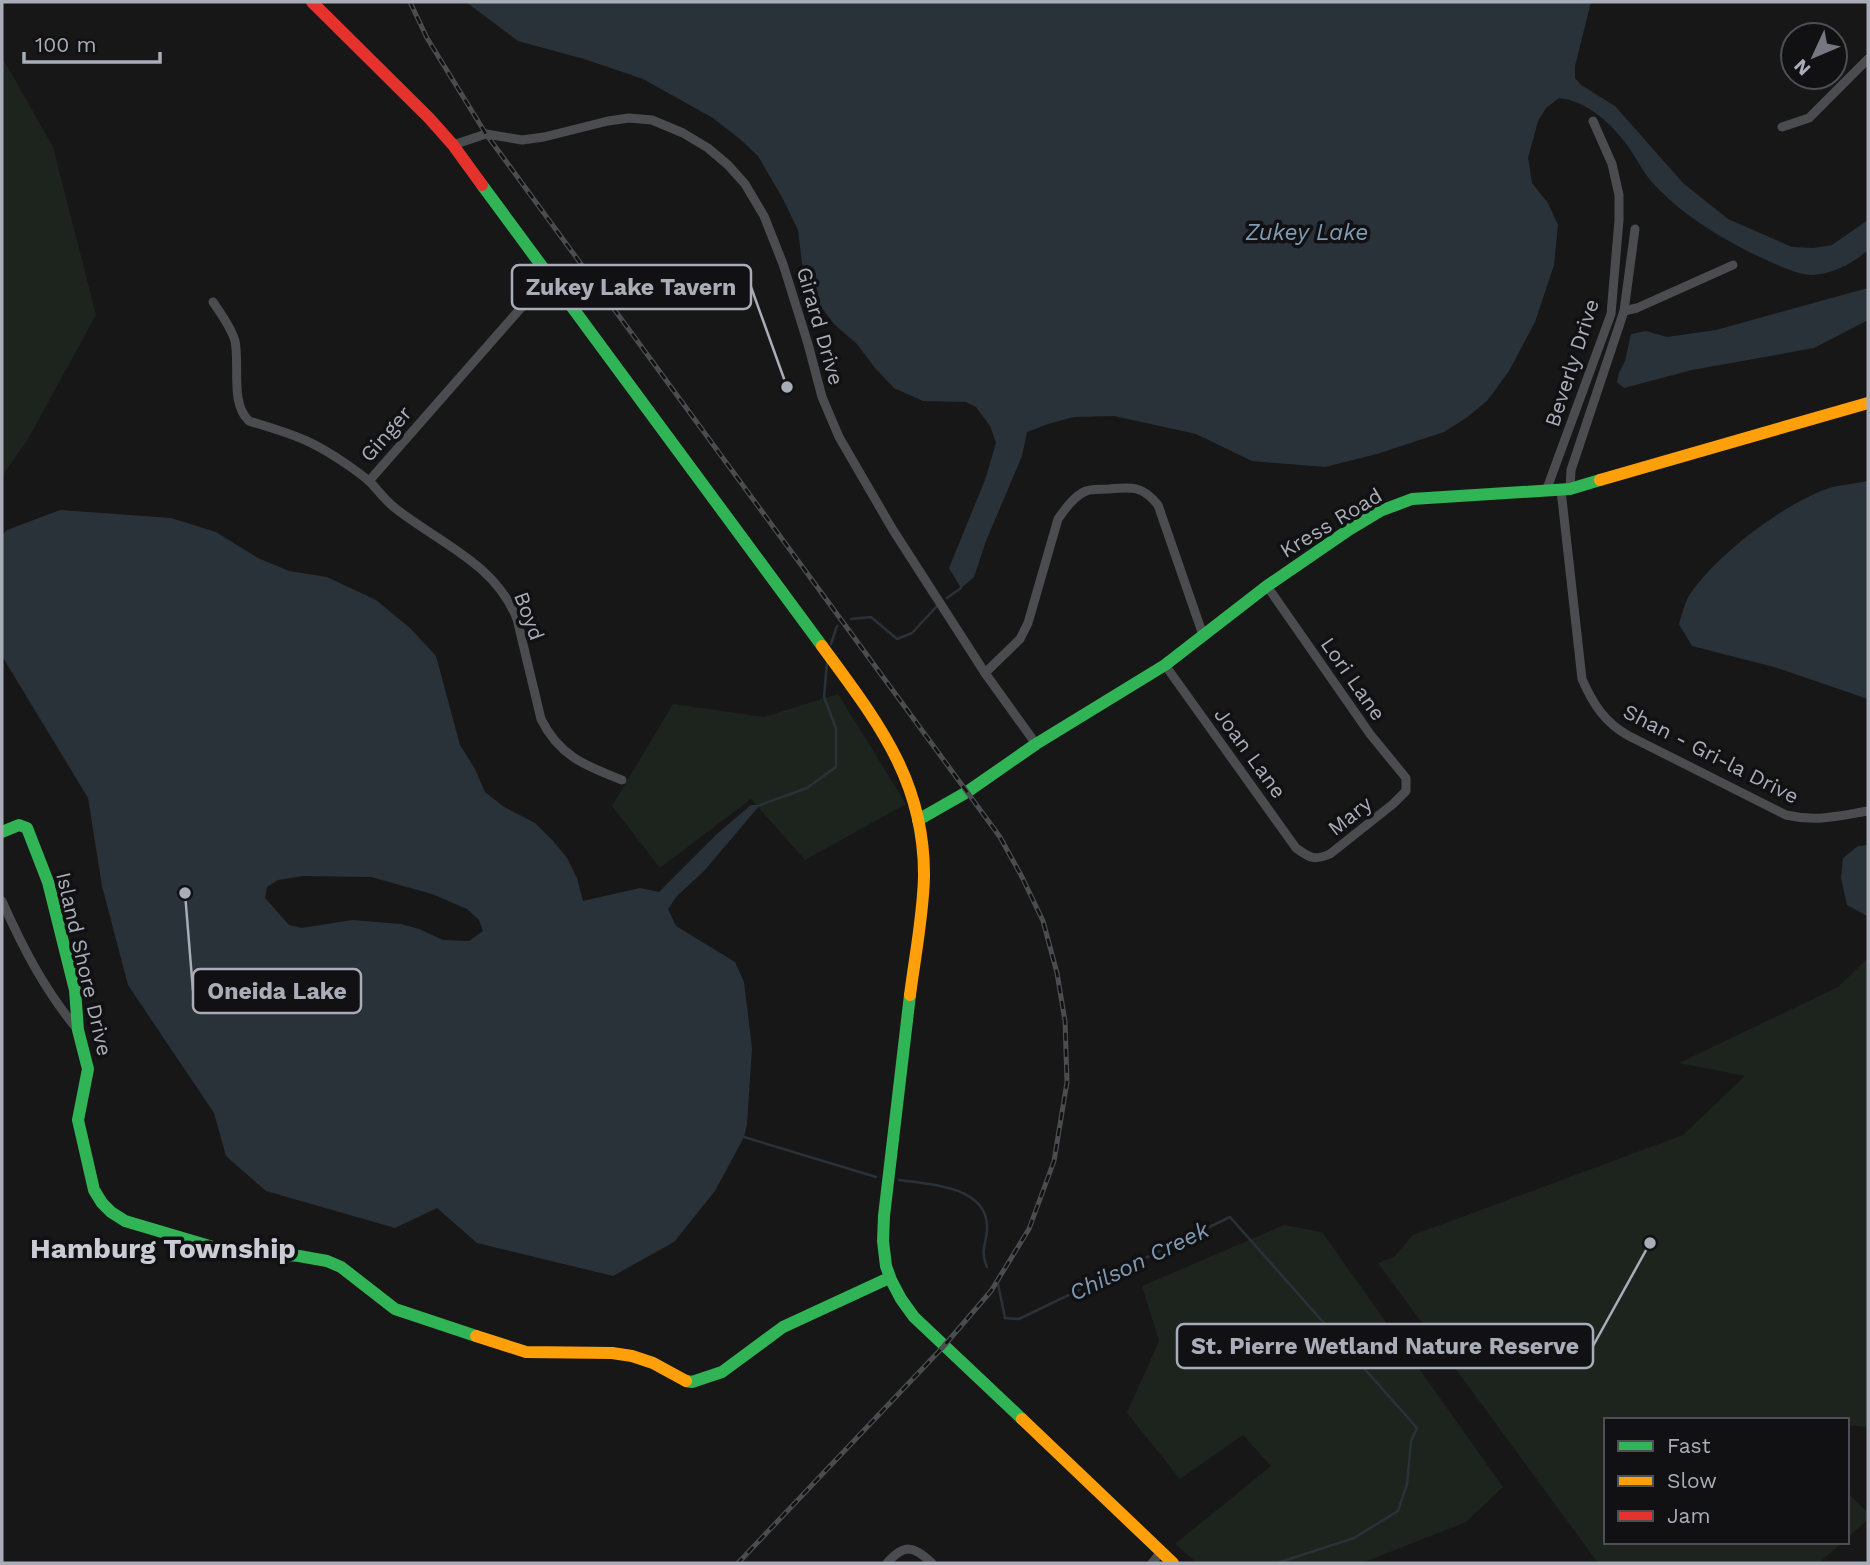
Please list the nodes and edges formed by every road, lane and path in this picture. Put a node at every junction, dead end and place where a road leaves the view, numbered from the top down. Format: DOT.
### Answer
graph roads {
  1 [pos="312,2"];
  2 [pos="1868,59"];
  3 [pos="1593,121"];
  4 [pos="1782,127"];
  5 [pos="453,145"];
  6 [pos="1635,229"];
  7 [pos="1733,265"];
  8 [pos="549,276"];
  9 [pos="213,302"];
  10 [pos="1625,311"];
  11 [pos="1868,403"];
  12 [pos="369,481"];
  13 [pos="1565,490"];
  14 [pos="1546,491"];
  15 [pos="1267,586"];
  16 [pos="1203,635"];
  17 [pos="1165,665"];
  18 [pos="985,673"];
  19 [pos="1036,744"];
  20 [pos="622,780"];
  21 [pos="1406,791"];
  22 [pos="1868,811"];
  23 [pos="918,820"];
  24 [pos="2,832"];
  25 [pos="1310,858"];
  26 [pos="2,901"];
  27 [pos="78,1030"];
  28 [pos="889,1278"];
  29 [pos="1161,1552"];
  30 [pos="887,1563"];
  31 [pos="932,1563"];
  32 [pos="1152,1563"];
  33 [pos="1172,1563"];
  1 -- 5 [label="street"];
  2 -- 4 [label="street"];
  3 -- 14 [label="street, Beverly Drive"];
  5 -- 8 [label="street"];
  5 -- 18 [label="street, Girard Drive"];
  6 -- 10 [label="street, Shan - Gri-la Drive"];
  7 -- 10 [label="street"];
  8 -- 12 [label="street, Ginger"];
  8 -- 23 [label="street"];
  9 -- 12 [label="street, Ginger"];
  10 -- 13 [label="street, Shan - Gri-la Drive"];
  11 -- 13 [label="street, Kress Road"];
  12 -- 20 [label="street, Boyd"];
  13 -- 14 [label="street, Kress Road"];
  13 -- 22 [label="street, Shan - Gri-la Drive"];
  14 -- 15 [label="street, Kress Road"];
  15 -- 16 [label="street, Kress Road"];
  15 -- 21 [label="street, Lori Lane"];
  16 -- 17 [label="street, Kress Road"];
  16 -- 18 [label="street"];
  17 -- 19 [label="street, Kress Road"];
  17 -- 25 [label="street, Joan Lane"];
  18 -- 19 [label="street, Girard Drive"];
  19 -- 23 [label="street, Kress Road"];
  21 -- 25 [label="street, Mary"];
  23 -- 28 [label="street"];
  24 -- 27 [label="street, Island Shore Drive"];
  26 -- 27 [label="street"];
  27 -- 28 [label="street, Island Shore Drive"];
  28 -- 29 [label="street"];
  29 -- 32 [label="street"];
  29 -- 33 [label="street"];
  30 -- 31 [label="street"];
}
